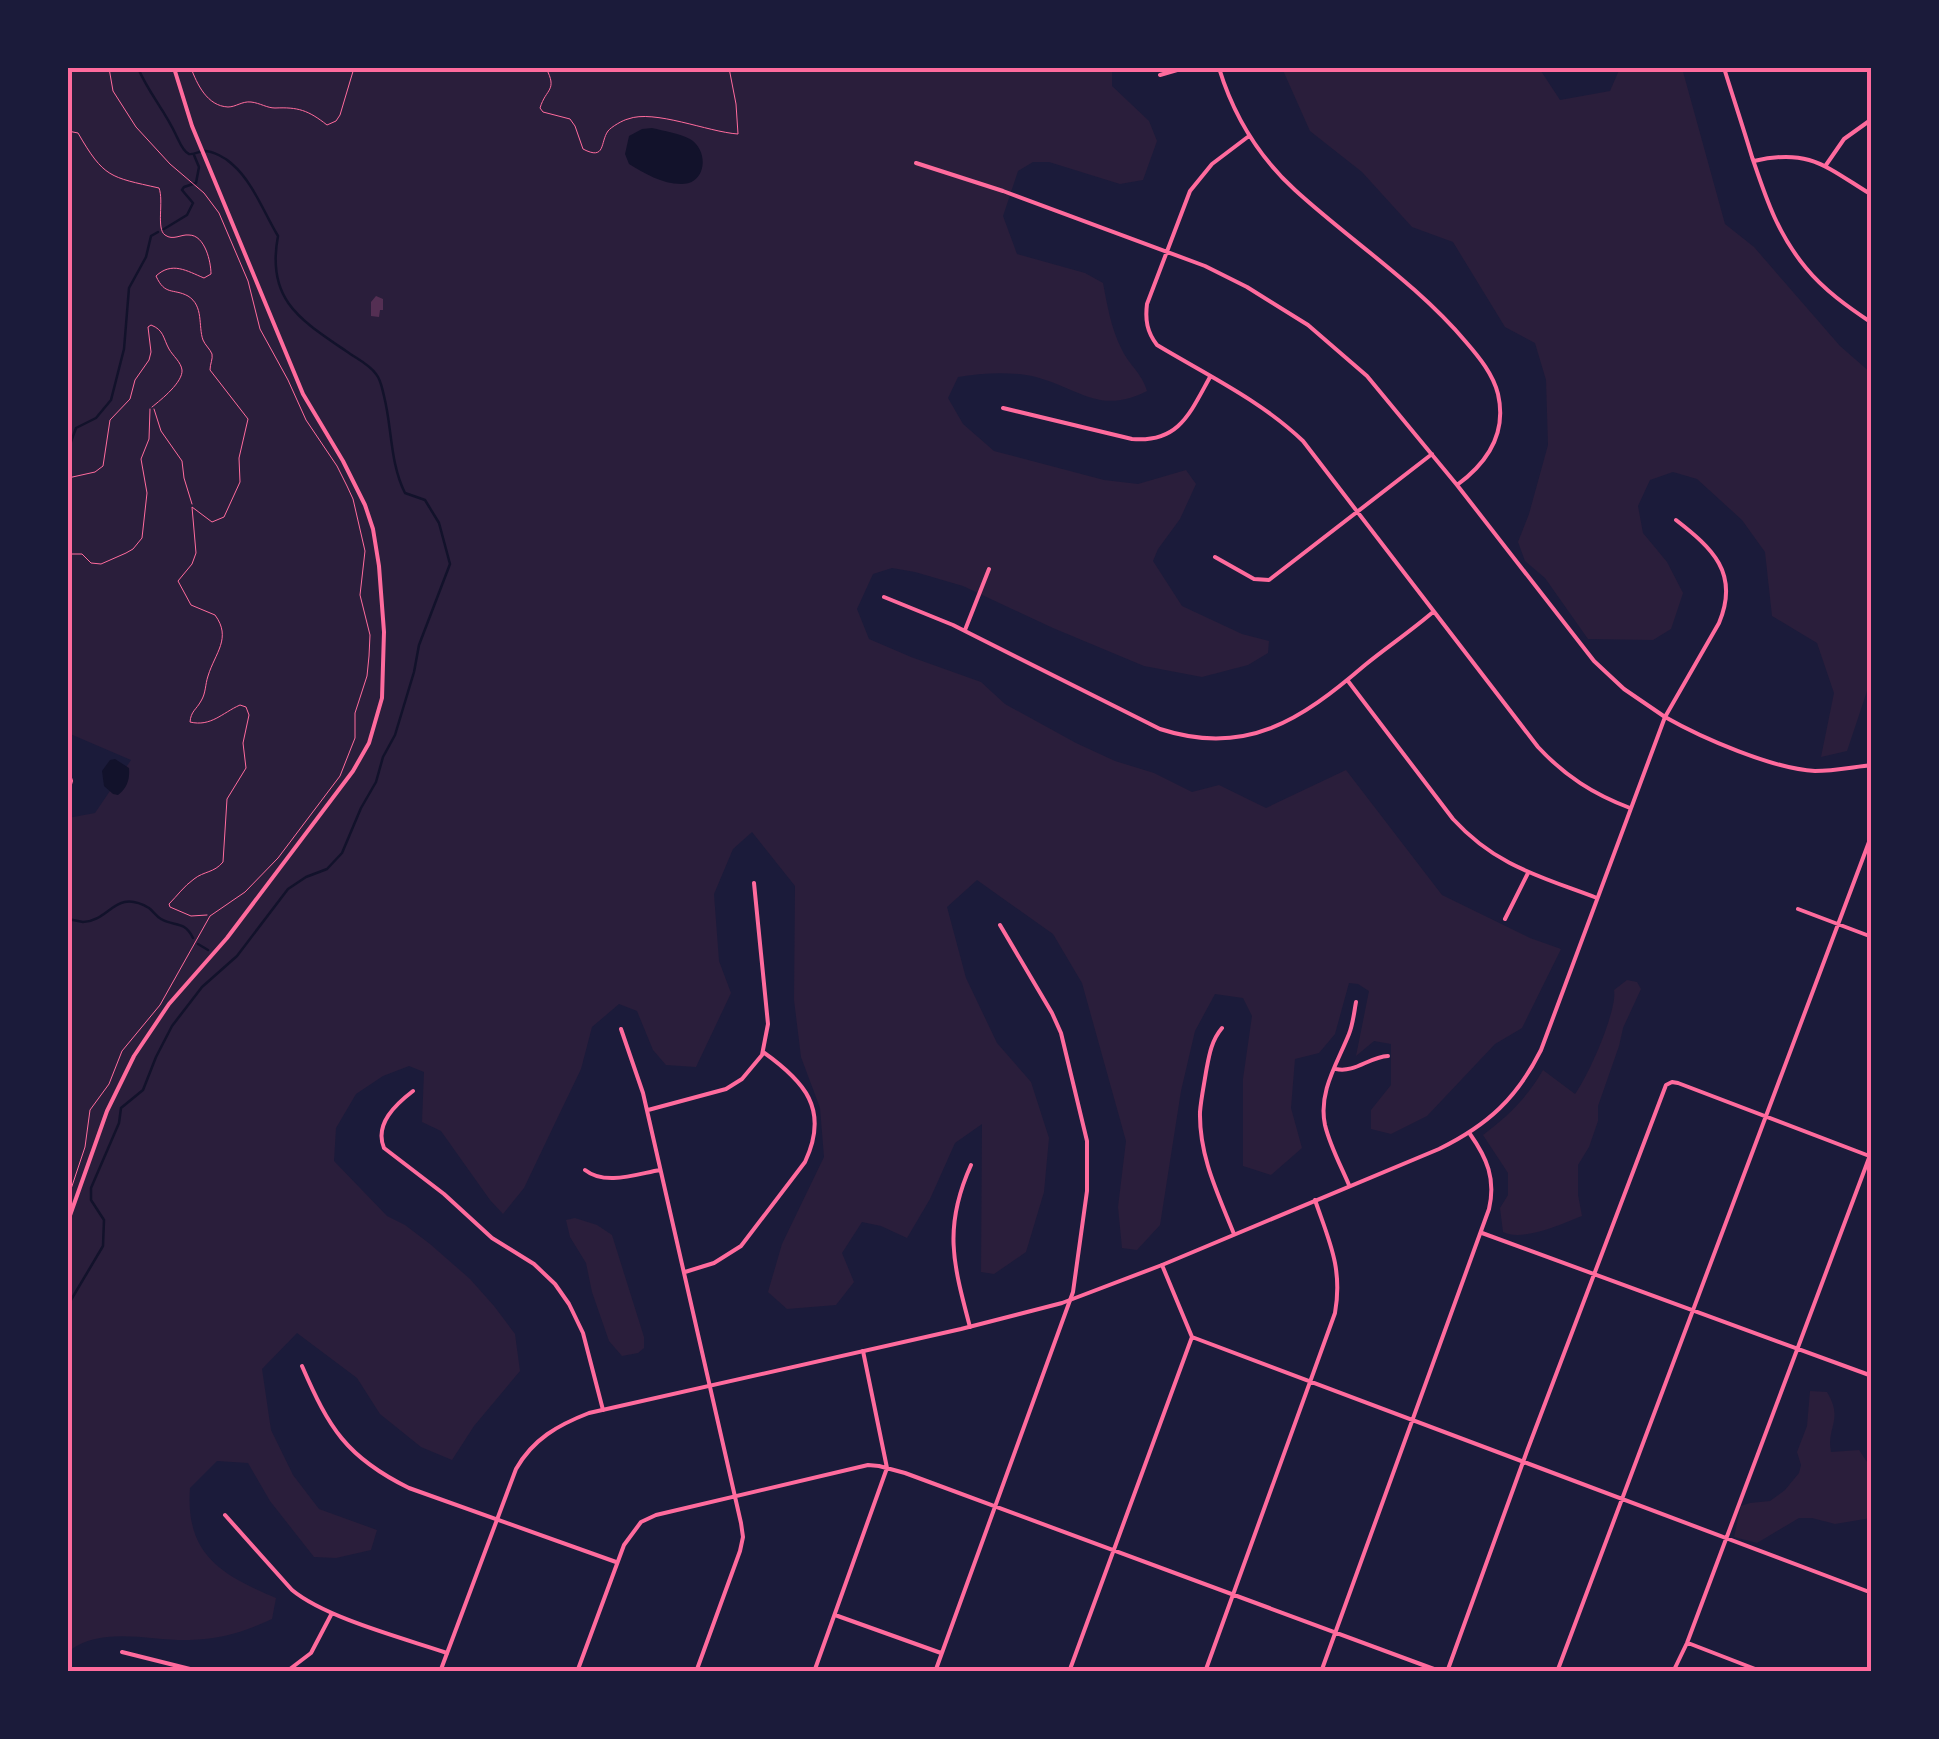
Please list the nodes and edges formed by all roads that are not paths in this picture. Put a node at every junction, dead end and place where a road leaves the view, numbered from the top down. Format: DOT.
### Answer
graph roads {
  1 [pos="174,68"];
  2 [pos="1184,68"];
  3 [pos="1219,68"];
  4 [pos="1724,68"];
  5 [pos="1160,74"];
  6 [pos="1872,119"];
  7 [pos="1249,136"];
  8 [pos="1754,161"];
  9 [pos="916,163"];
  10 [pos="1825,166"];
  11 [pos="1872,195"];
  12 [pos="1166,251"];
  13 [pos="1872,323"];
  14 [pos="1210,377"];
  15 [pos="1003,408"];
  16 [pos="1432,454"];
  17 [pos="1457,486"];
  18 [pos="1357,513"];
  19 [pos="1676,520"];
  20 [pos="1215,557"];
  21 [pos="989,570"];
  22 [pos="884,597"];
  23 [pos="1433,612"];
  24 [pos="965,630"];
  25 [pos="1348,681"];
  26 [pos="1665,717"];
  27 [pos="1872,765"];
  28 [pos="68,772"];
  29 [pos="68,791"];
  30 [pos="1630,808"];
  31 [pos="1872,834"];
  32 [pos="1528,872"];
  33 [pos="754,883"];
  34 [pos="1598,898"];
  35 [pos="1798,910"];
  36 [pos="1505,919"];
  37 [pos="1838,924"];
  38 [pos="1000,925"];
  39 [pos="1872,938"];
  40 [pos="1356,1002"];
  41 [pos="1222,1028"];
  42 [pos="621,1029"];
  43 [pos="763,1052"];
  44 [pos="1388,1056"];
  45 [pos="1334,1069"];
  46 [pos="413,1091"];
  47 [pos="646,1110"];
  48 [pos="1765,1116"];
  49 [pos="1470,1134"];
  50 [pos="1871,1154"];
  51 [pos="971,1165"];
  52 [pos="585,1170"];
  53 [pos="660,1170"];
  54 [pos="1349,1185"];
  55 [pos="1315,1200"];
  56 [pos="68,1221"];
  57 [pos="1234,1234"];
  58 [pos="1482,1234"];
  59 [pos="1162,1264"];
  60 [pos="684,1272"];
  61 [pos="1594,1276"];
  62 [pos="1070,1300"];
  63 [pos="1692,1310"];
  64 [pos="970,1326"];
  65 [pos="1192,1337"];
  66 [pos="1796,1348"];
  67 [pos="863,1350"];
  68 [pos="302,1366"];
  69 [pos="1872,1376"];
  70 [pos="1311,1381"];
  71 [pos="710,1386"];
  72 [pos="603,1410"];
  73 [pos="1414,1419"];
  74 [pos="1524,1460"];
  75 [pos="887,1468"];
  76 [pos="736,1496"];
  77 [pos="1622,1497"];
  78 [pos="995,1506"];
  79 [pos="225,1514"];
  80 [pos="495,1520"];
  81 [pos="1726,1537"];
  82 [pos="1112,1550"];
  83 [pos="616,1562"];
  84 [pos="1872,1592"];
  85 [pos="1233,1595"];
  86 [pos="332,1613"];
  87 [pos="835,1615"];
  88 [pos="1336,1632"];
  89 [pos="1687,1643"];
  90 [pos="122,1652"];
  91 [pos="447,1653"];
  92 [pos="941,1653"];
  93 [pos="202,1672"];
  94 [pos="286,1672"];
  95 [pos="440,1672"];
  96 [pos="577,1672"];
  97 [pos="696,1672"];
  98 [pos="814,1672"];
  99 [pos="934,1672"];
  100 [pos="1069,1672"];
  101 [pos="1205,1672"];
  102 [pos="1321,1672"];
  103 [pos="1444,1672"];
  104 [pos="1557,1672"];
  105 [pos="1673,1672"];
  106 [pos="1763,1672"];
  1 -- 56 [label="street"];
  2 -- 5 [label="street"];
  3 -- 7 [label="street"];
  4 -- 8 [label="street"];
  6 -- 10 [label="street"];
  7 -- 12 [label="street"];
  7 -- 17 [label="street"];
  8 -- 10 [label="street"];
  8 -- 13 [label="street"];
  9 -- 12 [label="street"];
  10 -- 11 [label="street"];
  12 -- 14 [label="street"];
  12 -- 16 [label="street"];
  14 -- 15 [label="street"];
  14 -- 18 [label="street"];
  16 -- 17 [label="street"];
  16 -- 18 [label="street"];
  17 -- 26 [label="street"];
  18 -- 20 [label="street"];
  18 -- 23 [label="street"];
  19 -- 26 [label="street"];
  21 -- 24 [label="street"];
  22 -- 24 [label="street"];
  23 -- 25 [label="street"];
  23 -- 30 [label="street"];
  24 -- 25 [label="street"];
  25 -- 32 [label="street"];
  26 -- 27 [label="street"];
  26 -- 30 [label="street"];
  28 -- 29 [label="street"];
  30 -- 34 [label="street"];
  31 -- 37 [label="street"];
  32 -- 34 [label="street"];
  32 -- 36 [label="street"];
  33 -- 43 [label="street"];
  34 -- 49 [label="street"];
  35 -- 37 [label="street"];
  37 -- 39 [label="street"];
  37 -- 48 [label="street"];
  38 -- 62 [label="street"];
  40 -- 45 [label="street"];
  41 -- 57 [label="street"];
  42 -- 47 [label="street"];
  43 -- 47 [label="street"];
  43 -- 60 [label="street"];
  44 -- 45 [label="street"];
  45 -- 54 [label="street"];
  46 -- 72 [label="street"];
  47 -- 53 [label="street"];
  48 -- 50 [label="street"];
  48 -- 61 [label="street"];
  48 -- 63 [label="street"];
  49 -- 54 [label="street"];
  49 -- 58 [label="street"];
  50 -- 66 [label="street"];
  51 -- 64 [label="street"];
  52 -- 53 [label="street"];
  53 -- 60 [label="street"];
  54 -- 55 [label="street"];
  55 -- 57 [label="street"];
  55 -- 70 [label="street"];
  57 -- 59 [label="street"];
  58 -- 61 [label="street"];
  58 -- 73 [label="street"];
  59 -- 62 [label="street"];
  59 -- 65 [label="street"];
  60 -- 71 [label="street"];
  61 -- 63 [label="street"];
  61 -- 74 [label="street"];
  62 -- 64 [label="street"];
  62 -- 78 [label="street"];
  63 -- 66 [label="street"];
  63 -- 77 [label="street"];
  64 -- 67 [label="street"];
  65 -- 70 [label="street"];
  65 -- 82 [label="street"];
  66 -- 69 [label="street"];
  66 -- 81 [label="street"];
  67 -- 71 [label="street"];
  67 -- 75 [label="street"];
  68 -- 80 [label="street"];
  70 -- 73 [label="street"];
  70 -- 85 [label="street"];
  71 -- 72 [label="street"];
  71 -- 76 [label="street"];
  72 -- 80 [label="street"];
  73 -- 74 [label="street"];
  73 -- 88 [label="street"];
  74 -- 77 [label="street"];
  74 -- 103 [label="street"];
  75 -- 76 [label="street"];
  75 -- 78 [label="street"];
  75 -- 87 [label="street"];
  76 -- 83 [label="street"];
  76 -- 97 [label="street"];
  77 -- 81 [label="street"];
  77 -- 104 [label="street"];
  78 -- 82 [label="street"];
  78 -- 92 [label="street"];
  79 -- 86 [label="street"];
  80 -- 83 [label="street"];
  80 -- 91 [label="street"];
  81 -- 84 [label="street"];
  81 -- 89 [label="street"];
  82 -- 85 [label="street"];
  82 -- 100 [label="street"];
  83 -- 96 [label="street"];
  85 -- 88 [label="street"];
  85 -- 101 [label="street"];
  86 -- 91 [label="street"];
  86 -- 94 [label="street"];
  87 -- 92 [label="street"];
  87 -- 98 [label="street"];
  88 -- 102 [label="street"];
  88 -- 103 [label="street"];
  89 -- 105 [label="street"];
  89 -- 106 [label="street"];
  90 -- 93 [label="street"];
  91 -- 95 [label="street"];
  92 -- 99 [label="street"];
}
